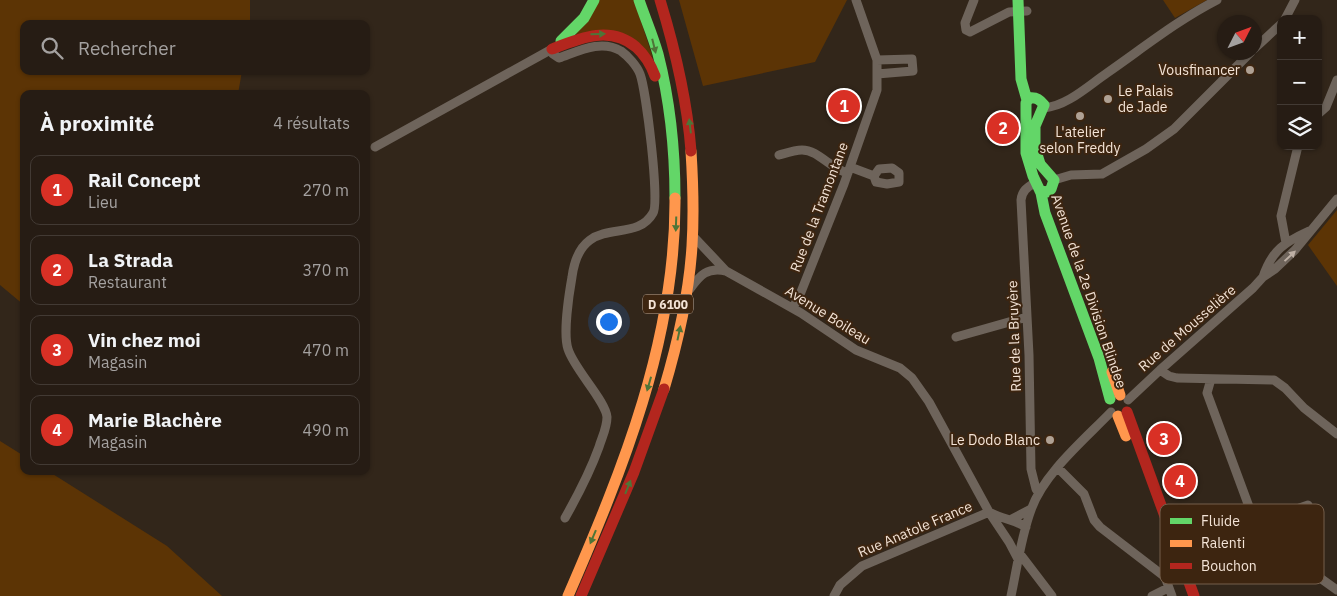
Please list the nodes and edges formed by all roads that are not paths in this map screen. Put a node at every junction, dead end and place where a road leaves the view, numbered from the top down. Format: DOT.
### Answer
graph roads {
  1 [pos="594,0"];
  2 [pos="639,0"];
  3 [pos="660,0"];
  4 [pos="856,0"];
  5 [pos="974,0"];
  6 [pos="1217,0"];
  7 [pos="1296,0"];
  8 [pos="1022,5"];
  9 [pos="1287,15"];
  10 [pos="1277,28"];
  11 [pos="1262,42"];
  12 [pos="552,49"];
  13 [pos="877,60"];
  14 [pos="1243,60"];
  15 [pos="877,74"];
  16 [pos="1337,80"];
  17 [pos="1032,98"];
  18 [pos="1044,108"];
  19 [pos="1322,110"];
  20 [pos="376,147"];
  21 [pos="1297,150"];
  22 [pos="779,154"];
  23 [pos="849,170"];
  24 [pos="874,176"];
  25 [pos="1045,186"];
  26 [pos="676,193"];
  27 [pos="1337,199"];
  28 [pos="1311,230"];
  29 [pos="693,236"];
  30 [pos="1286,242"];
  31 [pos="726,271"];
  32 [pos="1263,277"];
  33 [pos="686,293"];
  34 [pos="792,308"];
  35 [pos="1027,317"];
  36 [pos="956,337"];
  37 [pos="1160,370"];
  38 [pos="1211,379"];
  39 [pos="1120,398"];
  40 [pos="1119,414"];
  41 [pos="1337,434"];
  42 [pos="1058,468"];
  43 [pos="1039,493"];
  44 [pos="1248,504"];
  45 [pos="1031,508"];
  46 [pos="1160,508"];
  47 [pos="989,512"];
  48 [pos="565,518"];
  49 [pos="1010,520"];
  50 [pos="1160,524"];
  51 [pos="1026,527"];
  52 [pos="1003,533"];
  53 [pos="1018,561"];
  54 [pos="1031,570"];
  55 [pos="1160,573"];
  56 [pos="1324,581"];
  57 [pos="1182,584"];
  58 [pos="1190,584"];
  59 [pos="1337,590"];
  60 [pos="1170,592"];
  61 [pos="568,596"];
  62 [pos="581,596"];
  63 [pos="834,596"];
  64 [pos="1011,596"];
  65 [pos="1052,596"];
  66 [pos="1152,596"];
  67 [pos="1186,596"];
  68 [pos="1194,596"];
  1 -- 12 [label="main road"];
  2 -- 26 [label="main road, D 6100, one-way"];
  29 -- 3 [label="main road, D 6100, one-way"];
  4 -- 13 [label="street, Rue de la Tramontane"];
  5 -- 8 [label="street"];
  6 -- 18 [label="street"];
  7 -- 9 [label="street"];
  8 -- 17 [label="main road"];
  10 -- 11 [label="street"];
  12 -- 20 [label="street"];
  12 -- 26 [label="main road, one-way"];
  12 -- 48 [label="street"];
  13 -- 15 [label="street, Rue de la Tramontane"];
  13 -- 15 [label="street"];
  14 -- 25 [label="street"];
  15 -- 23 [label="street, Rue de la Tramontane"];
  16 -- 19 [label="street"];
  17 -- 18 [label="main road"];
  17 -- 25 [label="main road, Avenue de la 2e Division Blindee"];
  18 -- 25 [label="main road"];
  21 -- 30 [label="street"];
  22 -- 23 [label="street"];
  23 -- 24 [label="street"];
  23 -- 34 [label="street, Rue de la Tramontane"];
  25 -- 35 [label="street, Rue de la Bruyère"];
  25 -- 39 [label="main road, Avenue de la 2e Division Blindee"];
  26 -- 61 [label="main road, D 6100, one-way"];
  27 -- 28 [label="street, Rue de Mousselière"];
  28 -- 30 [label="street, Rue de Mousselière"];
  32 -- 28 [label="street, Rue de Mousselière, one-way"];
  29 -- 31 [label="street, Avenue Boileau"];
  29 -- 33 [label="main road, D 6100"];
  30 -- 32 [label="street, Rue de Mousselière"];
  31 -- 33 [label="street"];
  31 -- 34 [label="street, Avenue Boileau"];
  32 -- 37 [label="street, Rue de Mousselière"];
  62 -- 33 [label="main road, D 6100, one-way"];
  34 -- 47 [label="street, Avenue Boileau"];
  35 -- 36 [label="street"];
  35 -- 43 [label="street, Rue de la Bruyère"];
  37 -- 38 [label="street"];
  37 -- 39 [label="street, Rue de Mousselière"];
  38 -- 41 [label="street"];
  38 -- 44 [label="street"];
  39 -- 40 [label="main road"];
  39 -- 40 [label="main road"];
  40 -- 42 [label="street"];
  40 -- 46 [label="main road"];
  40 -- 50 [label="main road"];
  42 -- 43 [label="street"];
  42 -- 55 [label="street"];
  43 -- 45 [label="street"];
  45 -- 49 [label="street"];
  45 -- 51 [label="street"];
  47 -- 49 [label="street"];
  47 -- 52 [label="street, Avenue Boileau"];
  47 -- 63 [label="street, Rue Anatole France"];
  49 -- 51 [label="street"];
  51 -- 52 [label="street"];
  51 -- 53 [label="street"];
  52 -- 53 [label="street, Avenue Boileau"];
  53 -- 54 [label="street, Avenue Boileau"];
  53 -- 54 [label="street"];
  53 -- 64 [label="street"];
  54 -- 65 [label="street, Avenue Boileau"];
  56 -- 59 [label="street"];
  57 -- 67 [label="main road"];
  58 -- 68 [label="main road"];
  60 -- 66 [label="street"];
}
